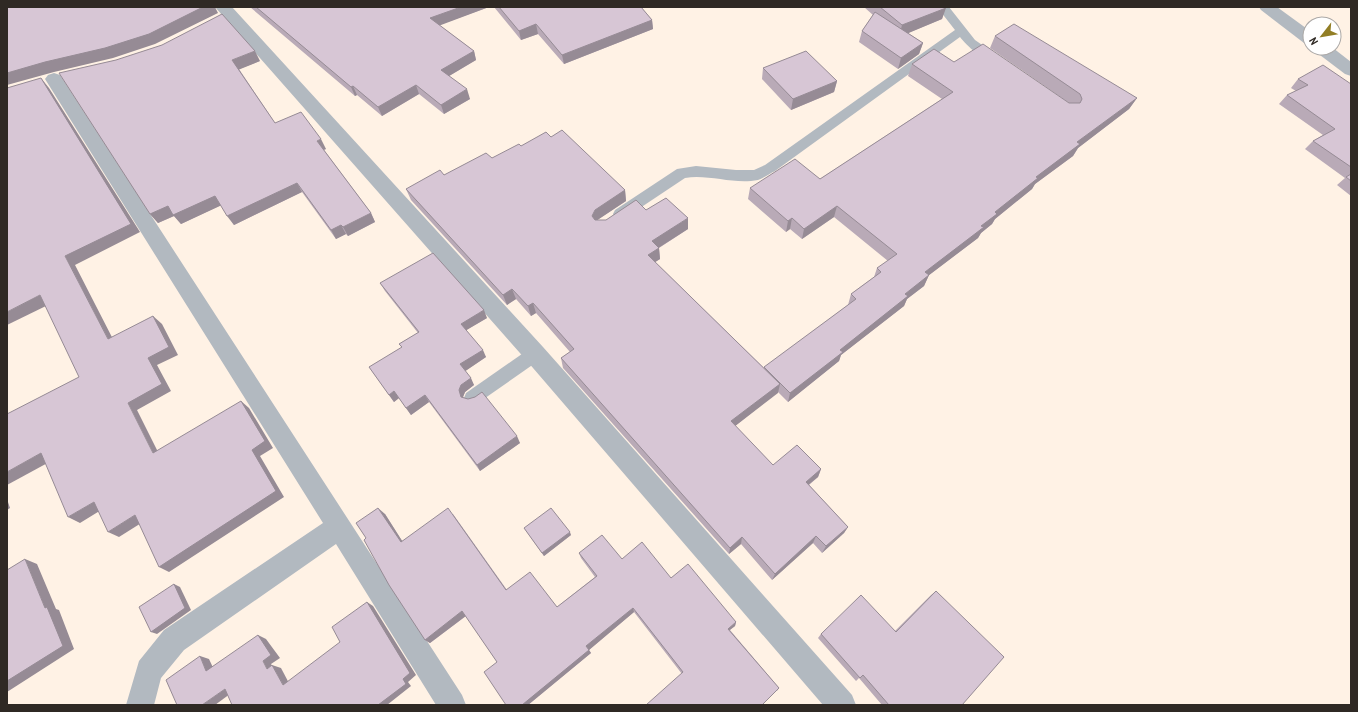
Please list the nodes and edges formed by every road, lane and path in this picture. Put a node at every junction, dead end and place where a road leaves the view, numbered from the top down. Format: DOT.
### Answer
graph roads {
  1 [pos="943,7"];
  2 [pos="1267,7"];
  3 [pos="224,14"];
  4 [pos="961,31"];
  5 [pos="1302,33"];
  6 [pos="1333,56"];
  7 [pos="1003,66"];
  8 [pos="1351,70"];
  9 [pos="54,79"];
  10 [pos="609,222"];
  11 [pos="535,354"];
  12 [pos="472,398"];
  13 [pos="339,527"];
  14 [pos="140,705"];
  15 [pos="452,705"];
  16 [pos="842,705"];
  1 -- 4 [label="lane"];
  2 -- 5 [label="street"];
  3 -- 11 [label="street"];
  4 -- 7 [label="lane"];
  4 -- 10 [label="lane"];
  6 -- 8 [label="street"];
  9 -- 13 [label="street"];
  11 -- 12 [label="lane"];
  11 -- 16 [label="street"];
  13 -- 14 [label="street"];
  13 -- 15 [label="street"];
}
